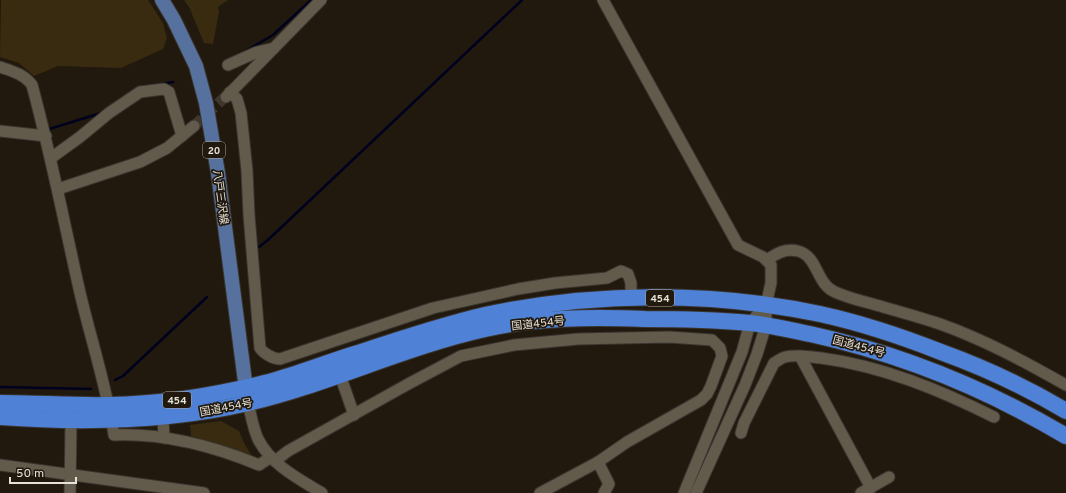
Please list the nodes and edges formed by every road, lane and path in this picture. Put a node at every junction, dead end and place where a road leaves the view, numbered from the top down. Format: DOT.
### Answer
graph roads {
  1 [pos="162,0"];
  2 [pos="321,0"];
  3 [pos="603,0"];
  4 [pos="274,48"];
  5 [pos="228,65"];
  6 [pos="0,67"];
  7 [pos="194,126"];
  8 [pos="0,131"];
  9 [pos="46,136"];
  10 [pos="182,136"];
  11 [pos="51,158"];
  12 [pos="58,189"];
  13 [pos="767,260"];
  14 [pos="631,298"];
  15 [pos="766,305"];
  16 [pos="750,323"];
  17 [pos="766,325"];
  18 [pos="800,356"];
  19 [pos="340,375"];
  20 [pos="1066,385"];
  21 [pos="246,396"];
  22 [pos="0,402"];
  23 [pos="1066,411"];
  24 [pos="354,415"];
  25 [pos="0,417"];
  26 [pos="163,417"];
  27 [pos="994,417"];
  28 [pos="71,420"];
  29 [pos="111,420"];
  30 [pos="741,433"];
  31 [pos="1066,436"];
  32 [pos="164,438"];
  33 [pos="273,459"];
  34 [pos="598,462"];
  35 [pos="0,465"];
  36 [pos="71,475"];
  37 [pos="889,478"];
  38 [pos="131,488"];
  39 [pos="866,490"];
  40 [pos="70,493"];
  41 [pos="204,493"];
  42 [pos="322,493"];
  43 [pos="540,493"];
  44 [pos="604,493"];
  45 [pos="684,493"];
  46 [pos="696,493"];
  1 -- 21 [label="main road, 八戸三沢線 / 20"];
  2 -- 4 [label="street"];
  3 -- 13 [label="street"];
  4 -- 5 [label="street"];
  4 -- 14 [label="street"];
  6 -- 9 [label="street"];
  7 -- 10 [label="street"];
  8 -- 9 [label="street"];
  9 -- 11 [label="street"];
  10 -- 11 [label="street"];
  10 -- 12 [label="street"];
  11 -- 12 [label="street"];
  12 -- 29 [label="street"];
  13 -- 15 [label="street"];
  13 -- 20 [label="street"];
  14 -- 15 [label="highway, 国道454号 / 454"];
  14 -- 21 [label="highway, 国道454号 / 454"];
  15 -- 16 [label="street"];
  15 -- 17 [label="street"];
  15 -- 23 [label="highway, 国道454号 / 454"];
  16 -- 17 [label="highway, 国道454号 / 454"];
  16 -- 19 [label="highway, 国道454号 / 454"];
  16 -- 45 [label="street"];
  17 -- 31 [label="highway, 国道454号 / 454"];
  17 -- 46 [label="street"];
  18 -- 27 [label="street"];
  18 -- 30 [label="street"];
  18 -- 39 [label="street"];
  19 -- 21 [label="highway, 国道454号 / 454"];
  19 -- 24 [label="street"];
  21 -- 26 [label="highway, 国道454号 / 454"];
  21 -- 29 [label="highway, 国道454号 / 454"];
  21 -- 33 [label="street"];
  22 -- 29 [label="highway, 国道454号 / 454"];
  24 -- 33 [label="street"];
  24 -- 34 [label="street"];
  25 -- 28 [label="highway, 国道454号 / 454"];
  26 -- 29 [label="highway, 国道454号 / 454"];
  26 -- 32 [label="street"];
  28 -- 29 [label="highway, 国道454号 / 454"];
  28 -- 36 [label="street"];
  29 -- 32 [label="street"];
  32 -- 33 [label="street"];
  33 -- 42 [label="street"];
  34 -- 43 [label="street"];
  34 -- 44 [label="street"];
  35 -- 36 [label="street"];
  36 -- 38 [label="street"];
  36 -- 40 [label="street"];
  37 -- 39 [label="street"];
  38 -- 41 [label="street"];
}
